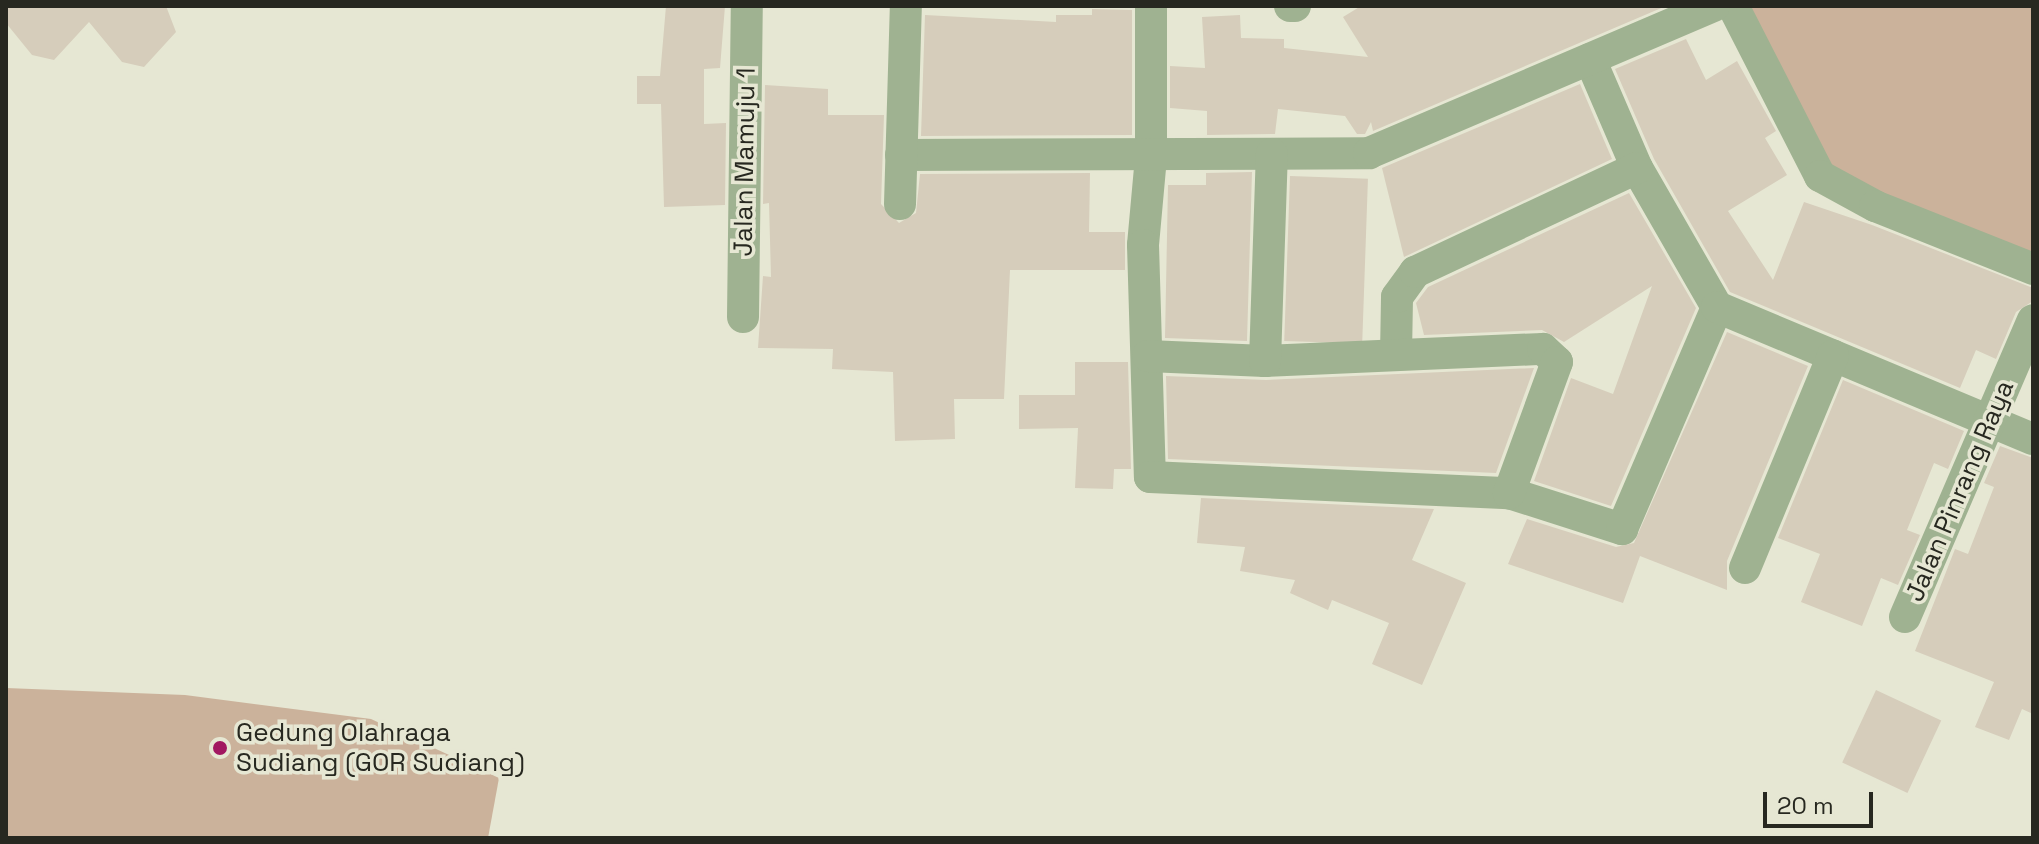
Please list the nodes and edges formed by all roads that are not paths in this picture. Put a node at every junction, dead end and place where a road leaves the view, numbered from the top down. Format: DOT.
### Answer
graph roads {
  1 [pos="747,6"];
  2 [pos="906,6"];
  3 [pos="1151,6"];
  4 [pos="1714,6"];
  5 [pos="1733,6"];
  6 [pos="1590,59"];
  7 [pos="1272,154"];
  8 [pos="901,155"];
  9 [pos="1151,157"];
  10 [pos="1637,168"];
  11 [pos="900,204"];
  12 [pos="2033,269"];
  13 [pos="1717,307"];
  14 [pos="743,317"];
  15 [pos="2033,320"];
  16 [pos="1396,355"];
  17 [pos="1148,356"];
  18 [pos="1833,356"];
  19 [pos="1265,361"];
  20 [pos="1990,420"];
  21 [pos="2033,439"];
  22 [pos="1509,493"];
  23 [pos="1745,568"];
  24 [pos="1905,617"];
  1 -- 14 [label="street, Jalan Mamuju 1"];
  2 -- 8 [label="street"];
  3 -- 9 [label="street"];
  4 -- 6 [label="street"];
  5 -- 12 [label="street"];
  6 -- 7 [label="street"];
  6 -- 10 [label="street"];
  7 -- 9 [label="street"];
  7 -- 19 [label="street"];
  8 -- 9 [label="street"];
  8 -- 11 [label="street"];
  9 -- 17 [label="street"];
  10 -- 13 [label="street"];
  10 -- 16 [label="street"];
  13 -- 18 [label="street"];
  13 -- 22 [label="street"];
  15 -- 20 [label="street, Jalan Pinrang Raya"];
  16 -- 19 [label="street"];
  16 -- 22 [label="street"];
  17 -- 19 [label="street"];
  17 -- 22 [label="street"];
  18 -- 20 [label="street"];
  18 -- 23 [label="street"];
  20 -- 21 [label="street"];
  20 -- 24 [label="street, Jalan Pinrang Raya"];
}
